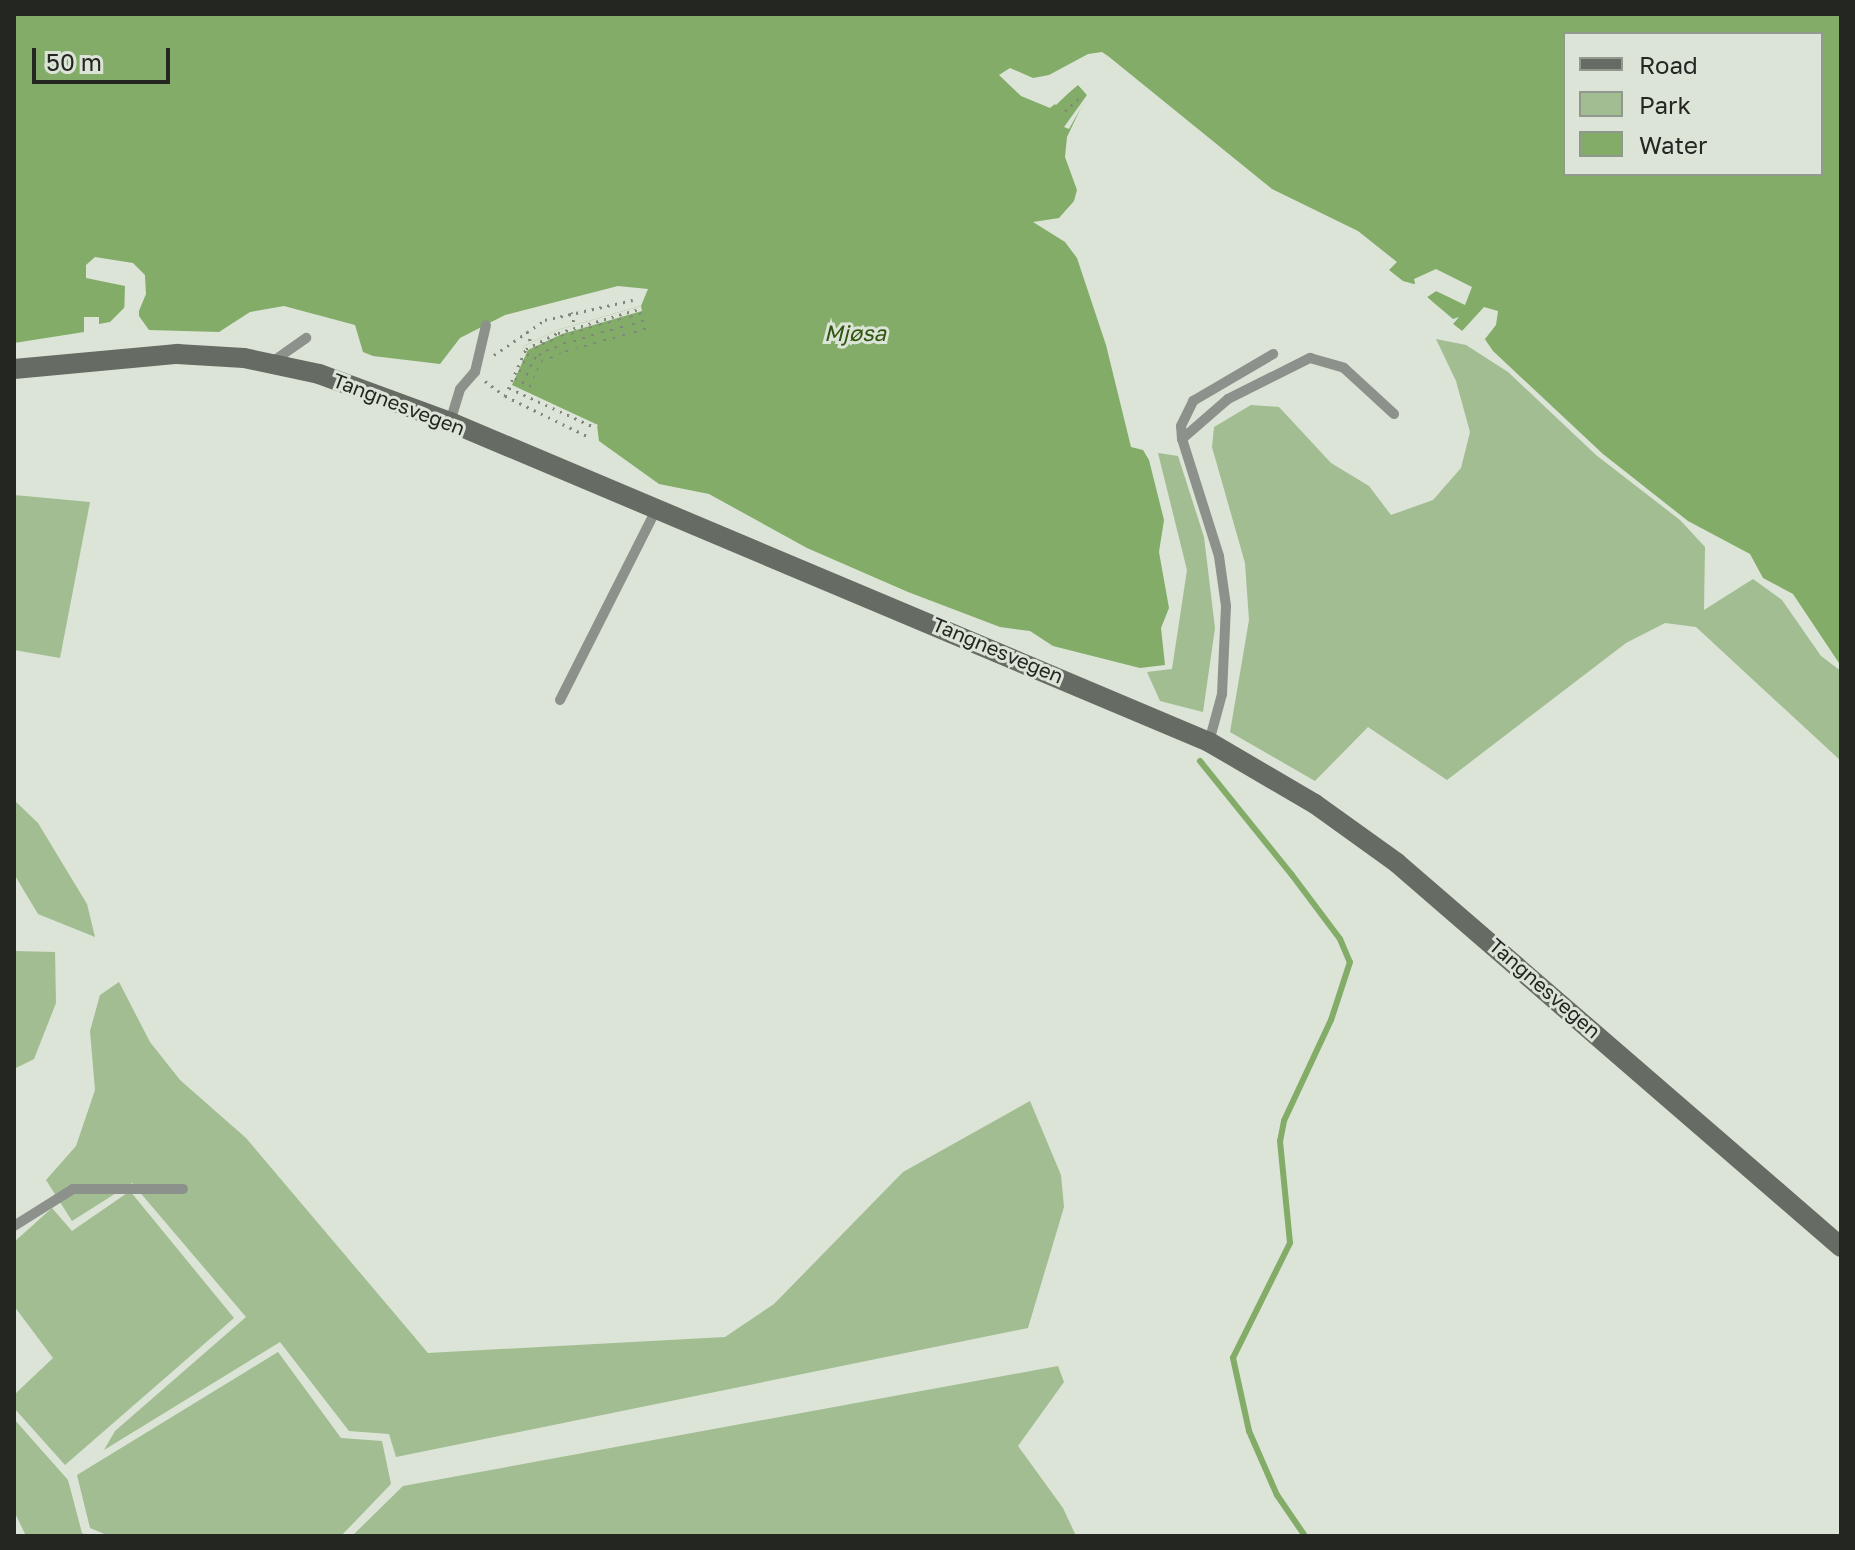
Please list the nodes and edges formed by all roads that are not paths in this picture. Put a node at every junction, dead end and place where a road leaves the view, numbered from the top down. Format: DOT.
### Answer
graph roads {
  1 [pos="486,325"];
  2 [pos="306,338"];
  3 [pos="1273,354"];
  4 [pos="272,362"];
  5 [pos="14,369"];
  6 [pos="1394,414"];
  7 [pos="450,422"];
  8 [pos="1182,439"];
  9 [pos="657,508"];
  10 [pos="560,700"];
  11 [pos="1209,742"];
  12 [pos="183,1189"];
  13 [pos="14,1226"];
  14 [pos="1841,1247"];
  1 -- 7 [label="lane"];
  2 -- 4 [label="lane"];
  3 -- 8 [label="lane"];
  4 -- 5 [label="main road, Tangnesvegen"];
  4 -- 7 [label="main road, Tangnesvegen"];
  6 -- 8 [label="lane"];
  7 -- 9 [label="main road, Tangnesvegen"];
  8 -- 11 [label="lane"];
  9 -- 10 [label="lane"];
  9 -- 11 [label="main road, Tangnesvegen"];
  11 -- 14 [label="main road, Tangnesvegen"];
  12 -- 13 [label="lane"];
}
